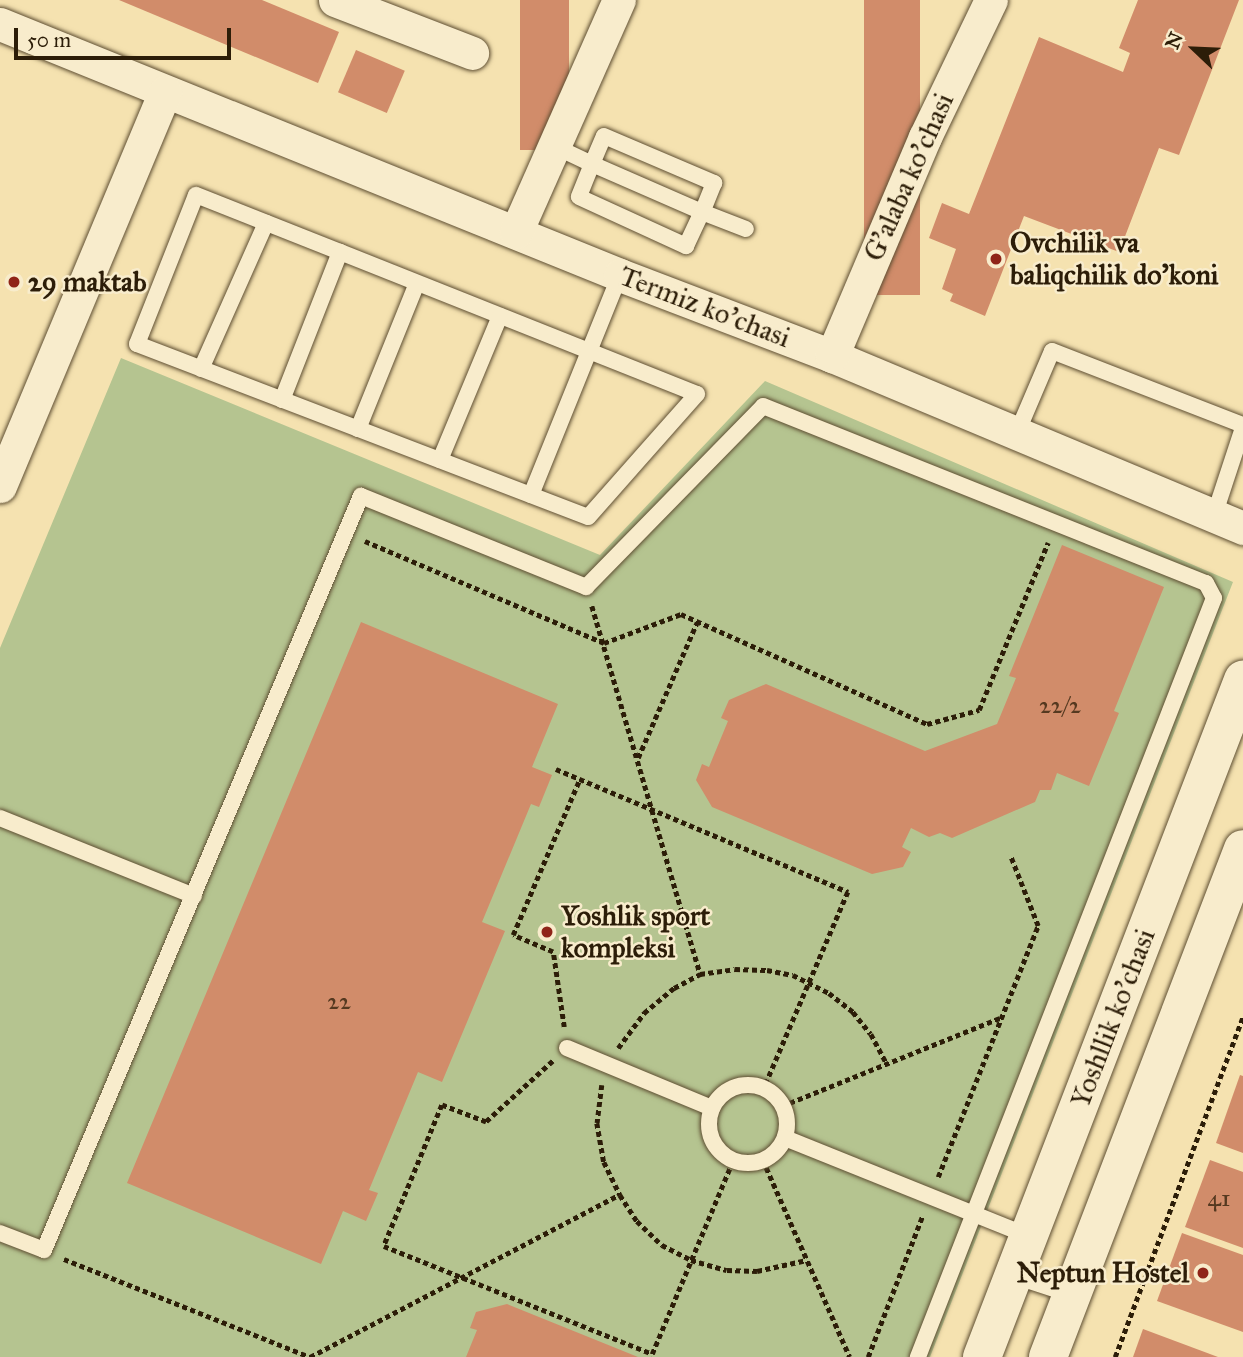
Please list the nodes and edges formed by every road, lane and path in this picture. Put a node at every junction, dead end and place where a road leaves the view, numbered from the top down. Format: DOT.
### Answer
graph roads {
  1 [pos="335,0"];
  2 [pos="619,0"];
  3 [pos="990,0"];
  4 [pos="0,24"];
  5 [pos="472,53"];
  6 [pos="165,92"];
  7 [pos="554,146"];
  8 [pos="592,164"];
  9 [pos="702,212"];
  10 [pos="265,223"];
  11 [pos="746,229"];
  12 [pos="516,232"];
  13 [pos="340,252"];
  14 [pos="620,275"];
  15 [pos="417,282"];
  16 [pos="500,316"];
  17 [pos="589,351"];
  18 [pos="832,356"];
  19 [pos="201,369"];
  20 [pos="282,400"];
  21 [pos="1243,426"];
  22 [pos="358,429"];
  23 [pos="1017,433"];
  24 [pos="440,460"];
  25 [pos="0,486"];
  26 [pos="531,495"];
  27 [pos="1229,522"];
  28 [pos="1056,523"];
  29 [pos="347,533"];
  30 [pos="586,587"];
  31 [pos="697,622"];
  32 [pos="604,643"];
  33 [pos="1243,680"];
  34 [pos="638,759"];
  35 [pos="556,769"];
  36 [pos="579,779"];
  37 [pos="651,807"];
  38 [pos="0,818"];
  39 [pos="1243,849"];
  40 [pos="1010,855"];
  41 [pos="194,896"];
  42 [pos="700,974"];
  43 [pos="1002,1017"];
  44 [pos="1243,1017"];
  45 [pos="567,1048"];
  46 [pos="764,1088"];
  47 [pos="782,1106"];
  48 [pos="712,1108"];
  49 [pos="785,1138"];
  50 [pos="733,1160"];
  51 [pos="763,1160"];
  52 [pos="620,1195"];
  53 [pos="931,1196"];
  54 [pos="973,1213"];
  55 [pos="0,1233"];
  56 [pos="1029,1236"];
  57 [pos="44,1250"];
  58 [pos="1014,1276"];
  59 [pos="460,1278"];
  60 [pos="1072,1295"];
  61 [pos="310,1357"];
  62 [pos="850,1357"];
  63 [pos="869,1357"];
  64 [pos="918,1357"];
  65 [pos="982,1357"];
  66 [pos="1048,1357"];
  67 [pos="1115,1357"];
  1 -- 5 [label="street"];
  2 -- 7 [label="street"];
  3 -- 18 [label="street, G'alaba ko'chasi"];
  4 -- 6 [label="street, Termiz ko'chasi"];
  6 -- 12 [label="street, Termiz ko'chasi"];
  6 -- 25 [label="street"];
  7 -- 8 [label="lane"];
  7 -- 12 [label="street"];
  8 -- 9 [label="lane"];
  8 -- 9 [label="lane"];
  8 -- 9 [label="lane"];
  9 -- 11 [label="lane"];
  10 -- 13 [label="lane"];
  10 -- 19 [label="lane"];
  10 -- 19 [label="lane"];
  12 -- 14 [label="street, Termiz ko'chasi"];
  13 -- 15 [label="lane"];
  13 -- 20 [label="lane"];
  14 -- 17 [label="lane"];
  14 -- 18 [label="street, Termiz ko'chasi"];
  15 -- 16 [label="lane"];
  15 -- 22 [label="lane"];
  16 -- 17 [label="lane"];
  16 -- 24 [label="lane"];
  17 -- 26 [label="lane"];
  17 -- 26 [label="lane"];
  18 -- 23 [label="street, Termiz ko'chasi"];
  19 -- 20 [label="lane"];
  20 -- 22 [label="lane"];
  21 -- 23 [label="lane"];
  21 -- 27 [label="lane"];
  22 -- 24 [label="lane"];
  23 -- 27 [label="street, Termiz ko'chasi"];
  24 -- 26 [label="lane"];
  28 -- 30 [label="lane"];
  28 -- 31 [label="path"];
  28 -- 54 [label="lane"];
  29 -- 30 [label="lane"];
  29 -- 32 [label="path"];
  29 -- 41 [label="lane"];
  30 -- 32 [label="path"];
  31 -- 32 [label="path"];
  31 -- 34 [label="path"];
  32 -- 34 [label="path"];
  33 -- 56 [label="main road, Yoshllik ko'chasi"];
  34 -- 37 [label="path"];
  35 -- 36 [label="path"];
  36 -- 37 [label="path"];
  36 -- 45 [label="path"];
  37 -- 42 [label="path"];
  37 -- 46 [label="path"];
  38 -- 41 [label="lane"];
  39 -- 60 [label="main road"];
  40 -- 43 [label="path"];
  41 -- 57 [label="lane"];
  43 -- 47 [label="path"];
  43 -- 53 [label="path"];
  44 -- 67 [label="path"];
  45 -- 48 [label="lane"];
  45 -- 59 [label="path"];
  46 -- 47 [label="lane"];
  46 -- 48 [label="lane"];
  47 -- 49 [label="lane"];
  48 -- 50 [label="lane"];
  49 -- 51 [label="lane"];
  49 -- 53 [label="lane"];
  50 -- 51 [label="lane"];
  50 -- 59 [label="path"];
  51 -- 62 [label="path"];
  52 -- 59 [label="path"];
  53 -- 54 [label="lane"];
  53 -- 63 [label="path"];
  54 -- 56 [label="lane"];
  54 -- 64 [label="lane"];
  55 -- 57 [label="lane"];
  56 -- 58 [label="main road, Yoshllik ko'chasi"];
  57 -- 61 [label="path"];
  58 -- 60 [label="lane"];
  58 -- 65 [label="main road, Yoshllik ko'chasi"];
  59 -- 61 [label="path"];
  60 -- 66 [label="main road"];
}
